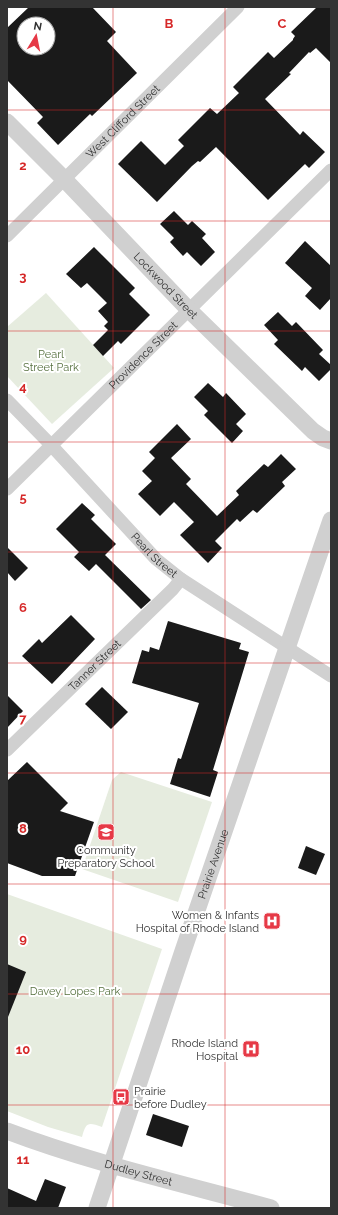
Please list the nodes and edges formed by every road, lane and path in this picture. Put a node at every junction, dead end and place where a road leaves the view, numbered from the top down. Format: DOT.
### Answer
graph roads {
  1 [pos="238,7"];
  2 [pos="7,122"];
  3 [pos="331,170"];
  4 [pos="65,180"];
  5 [pos="7,236"];
  6 [pos="189,310"];
  7 [pos="7,400"];
  8 [pos="331,441"];
  9 [pos="51,445"];
  10 [pos="7,489"];
  11 [pos="331,520"];
  12 [pos="181,578"];
  13 [pos="287,648"];
  14 [pos="331,676"];
  15 [pos="7,750"];
  16 [pos="7,1131"];
  17 [pos="111,1165"];
  18 [pos="97,1208"];
  19 [pos="271,1208"];
  1 -- 4 [label="street, West Clifford Street"];
  2 -- 4 [label="street, Lockwood Street"];
  3 -- 6 [label="street, Providence Street"];
  4 -- 5 [label="street, West Clifford Street"];
  4 -- 6 [label="street, Lockwood Street"];
  6 -- 8 [label="street, Lockwood Street"];
  6 -- 9 [label="street, Providence Street"];
  7 -- 9 [label="street, Pearl Street"];
  9 -- 10 [label="street, Providence Street"];
  9 -- 12 [label="street, Pearl Street"];
  11 -- 13 [label="street, Prairie Avenue"];
  12 -- 13 [label="street, Pearl Street"];
  12 -- 15 [label="street, Tanner Street"];
  13 -- 14 [label="street, Pearl Street"];
  13 -- 17 [label="street, Prairie Avenue"];
  16 -- 17 [label="street, Dudley Street"];
  17 -- 18 [label="street, Prairie Avenue"];
  17 -- 19 [label="street, Dudley Street"];
}
